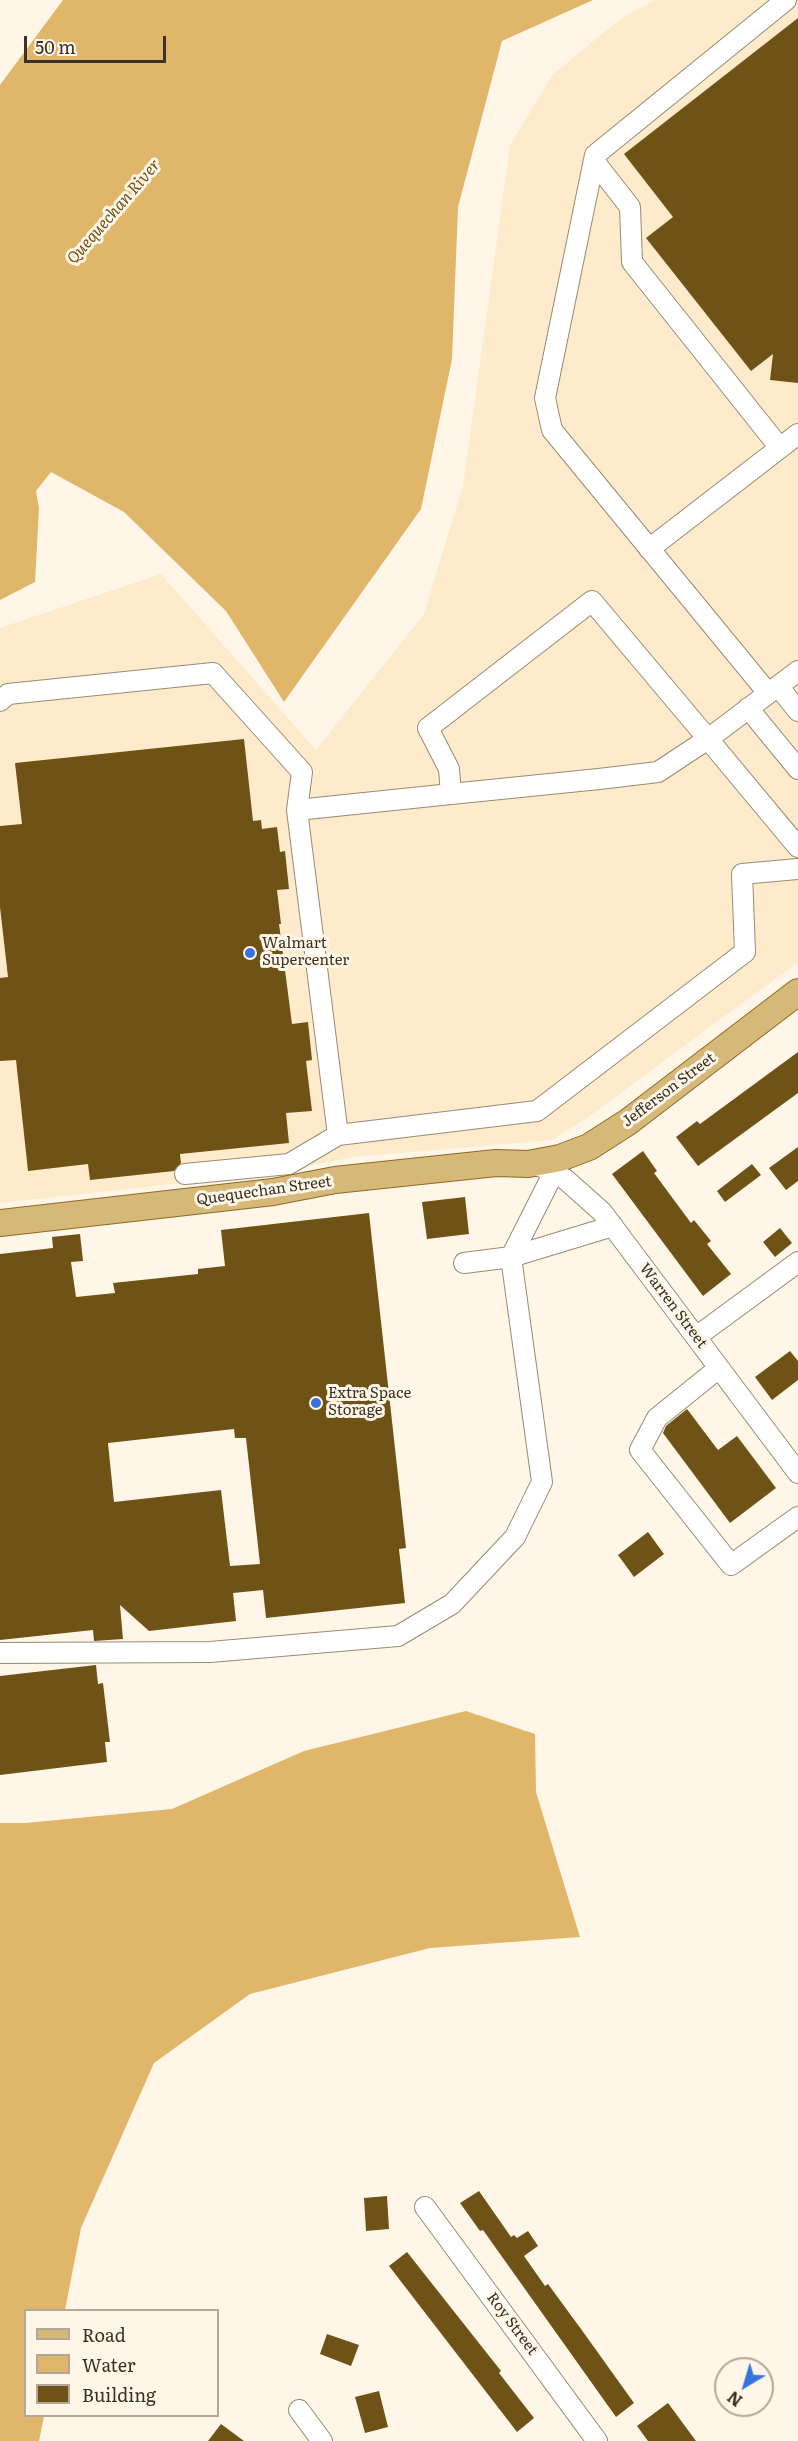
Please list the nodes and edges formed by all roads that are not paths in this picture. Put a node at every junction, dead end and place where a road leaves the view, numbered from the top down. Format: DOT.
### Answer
graph roads {
  1 [pos="786,0"];
  2 [pos="594,161"];
  3 [pos="798,434"];
  4 [pos="780,448"];
  5 [pos="649,549"];
  6 [pos="798,670"];
  7 [pos="773,689"];
  8 [pos="0,701"];
  9 [pos="748,708"];
  10 [pos="798,711"];
  11 [pos="708,739"];
  12 [pos="798,769"];
  13 [pos="451,794"];
  14 [pos="297,810"];
  15 [pos="798,847"];
  16 [pos="798,869"];
  17 [pos="798,992"];
  18 [pos="338,1135"];
  19 [pos="528,1164"];
  20 [pos="554,1172"];
  21 [pos="185,1174"];
  22 [pos="0,1223"];
  23 [pos="613,1226"];
  24 [pos="511,1257"];
  25 [pos="798,1262"];
  26 [pos="464,1263"];
  27 [pos="696,1337"];
  28 [pos="719,1368"];
  29 [pos="798,1473"];
  30 [pos="798,1517"];
  31 [pos="0,1653"];
  32 [pos="425,2207"];
  33 [pos="299,2410"];
  34 [pos="322,2441"];
  35 [pos="597,2441"];
  1 -- 2 [label="street"];
  2 -- 4 [label="street"];
  2 -- 5 [label="street"];
  3 -- 4 [label="street"];
  4 -- 5 [label="street"];
  5 -- 7 [label="street"];
  6 -- 7 [label="street"];
  7 -- 9 [label="street"];
  7 -- 10 [label="street"];
  8 -- 14 [label="street"];
  9 -- 11 [label="street"];
  9 -- 12 [label="street"];
  11 -- 13 [label="street"];
  11 -- 13 [label="street"];
  11 -- 15 [label="street"];
  13 -- 14 [label="street"];
  14 -- 18 [label="street"];
  16 -- 18 [label="street"];
  17 -- 19 [label="main road, Jefferson Street"];
  18 -- 21 [label="street"];
  19 -- 20 [label="street, Warren Street"];
  19 -- 22 [label="main road, Quequechan Street"];
  20 -- 23 [label="street, Warren Street"];
  20 -- 24 [label="street"];
  23 -- 24 [label="street"];
  23 -- 27 [label="street, Warren Street"];
  24 -- 26 [label="street"];
  24 -- 31 [label="street"];
  25 -- 27 [label="street"];
  27 -- 28 [label="street, Warren Street"];
  28 -- 29 [label="street, Warren Street"];
  28 -- 30 [label="street"];
  32 -- 35 [label="street, Roy Street"];
  33 -- 34 [label="street"];
}
